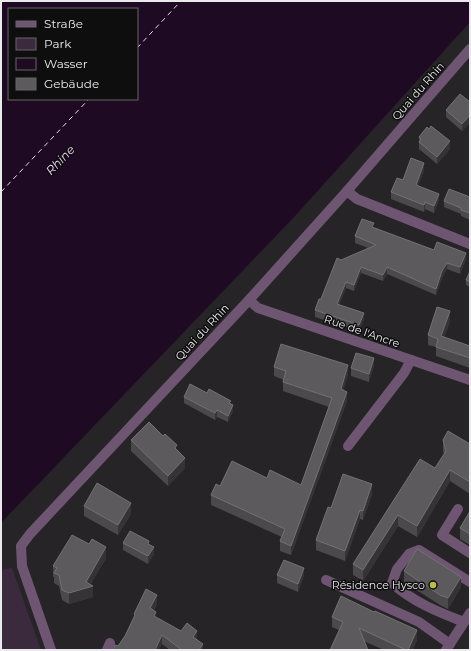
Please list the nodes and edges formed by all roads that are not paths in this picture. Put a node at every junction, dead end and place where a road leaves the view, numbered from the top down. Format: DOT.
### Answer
graph roads {
  1 [pos="470,49"];
  2 [pos="347,191"];
  3 [pos="470,244"];
  4 [pos="249,300"];
  5 [pos="411,360"];
  6 [pos="470,380"];
  7 [pos="348,446"];
  8 [pos="458,509"];
  9 [pos="470,553"];
  10 [pos="326,580"];
  11 [pos="470,582"];
  12 [pos="470,613"];
  13 [pos="464,622"];
  14 [pos="448,647"];
  15 [pos="51,650"];
  1 -- 2 [label="street, Quai du Rhin"];
  2 -- 3 [label="street"];
  2 -- 4 [label="street, Quai du Rhin"];
  4 -- 5 [label="street, Rue de l'Ancre"];
  4 -- 15 [label="street, Quai du Rhin"];
  5 -- 6 [label="street, Rue de l'Ancre"];
  5 -- 7 [label="street"];
  8 -- 9 [label="street"];
  10 -- 14 [label="street"];
  11 -- 13 [label="street"];
  12 -- 13 [label="street"];
  13 -- 14 [label="street"];
}
